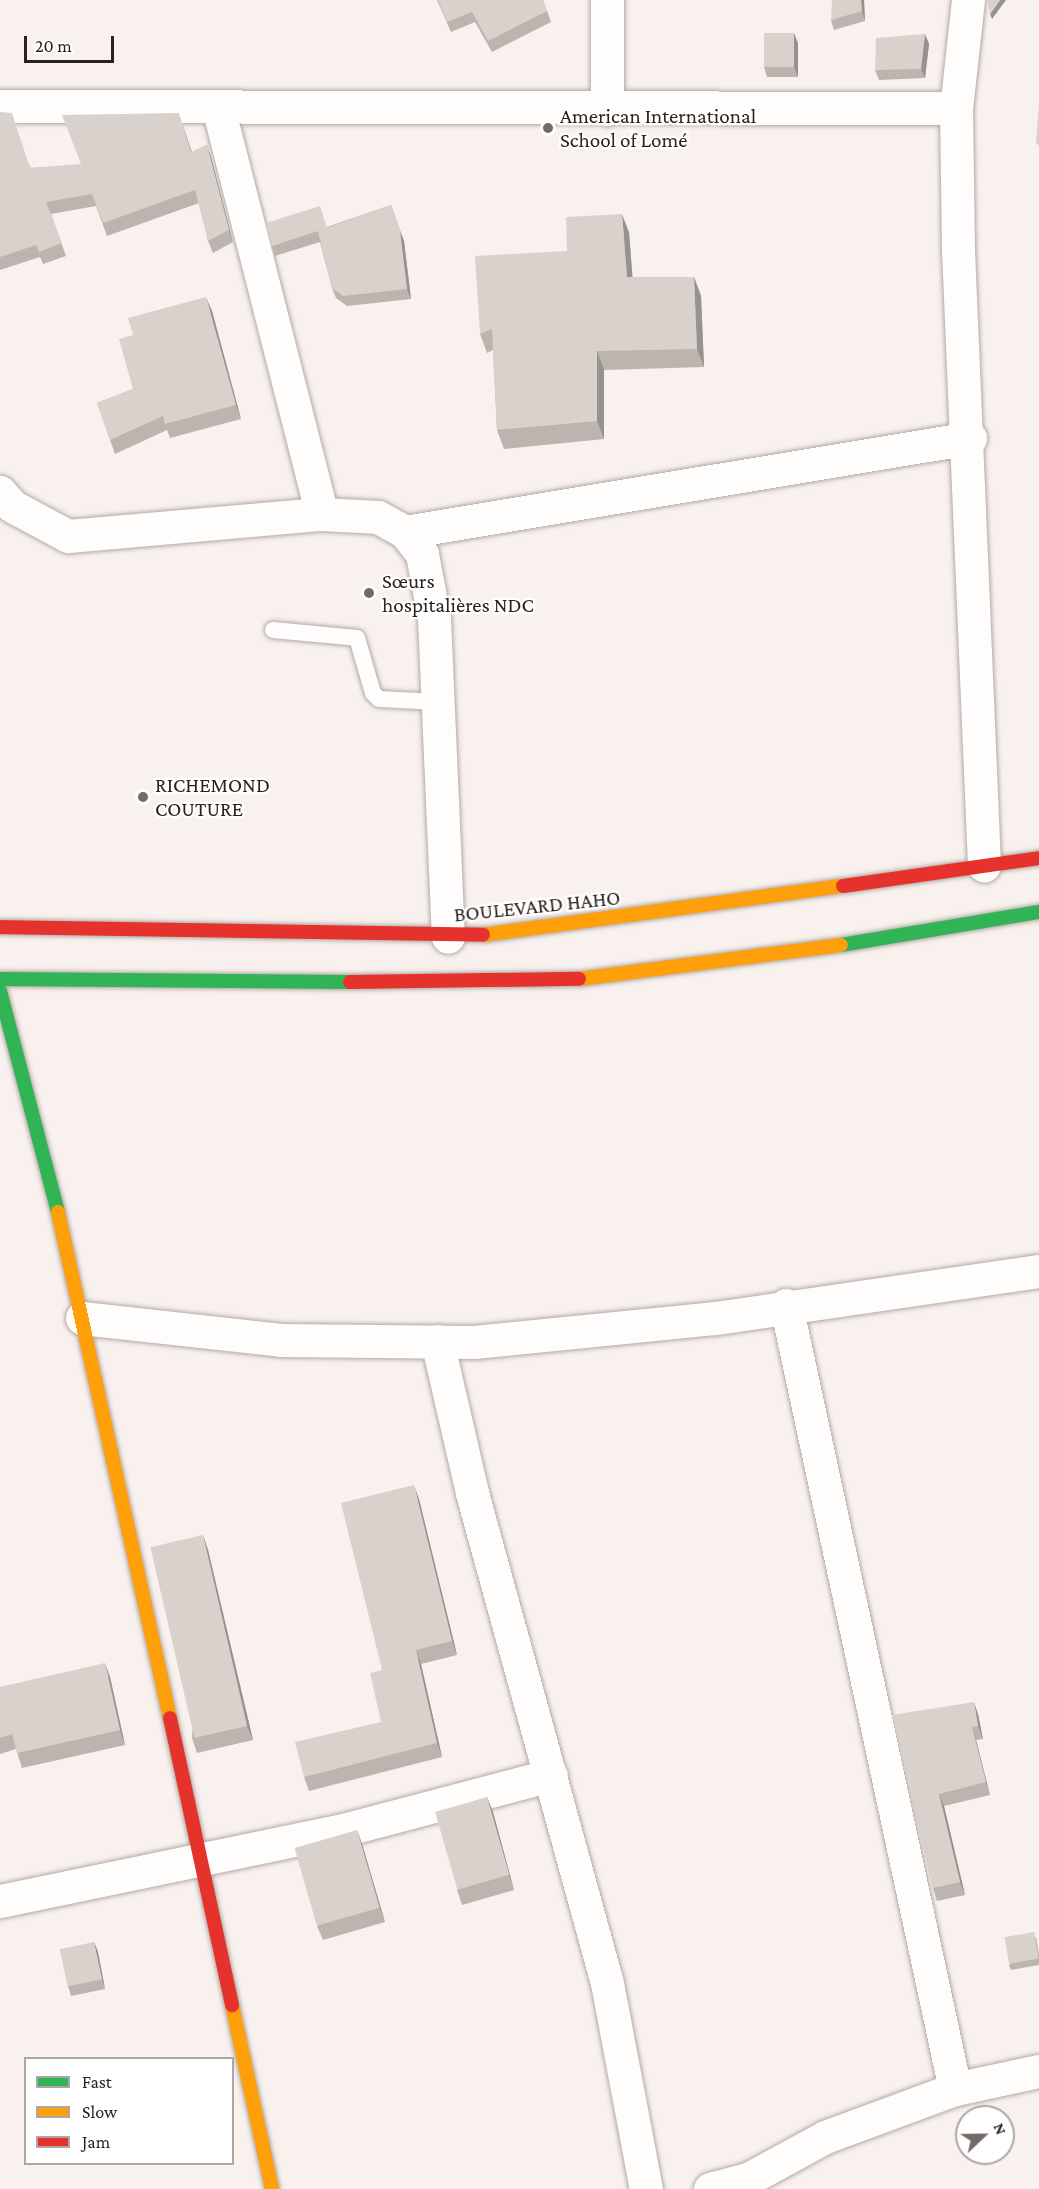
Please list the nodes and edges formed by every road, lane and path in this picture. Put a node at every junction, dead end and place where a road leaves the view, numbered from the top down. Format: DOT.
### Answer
graph roads {
  1 [pos="607,0"];
  2 [pos="968,0"];
  3 [pos="0,106"];
  4 [pos="218,107"];
  5 [pos="956,108"];
  6 [pos="607,109"];
  7 [pos="970,438"];
  8 [pos="0,492"];
  9 [pos="322,514"];
  10 [pos="405,532"];
  11 [pos="273,630"];
  12 [pos="439,702"];
  13 [pos="1039,858"];
  14 [pos="984,865"];
  15 [pos="1039,912"];
  16 [pos="0,927"];
  17 [pos="448,937"];
  18 [pos="0,979"];
  19 [pos="0,991"];
  20 [pos="1039,1271"];
  21 [pos="786,1305"];
  22 [pos="82,1318"];
  23 [pos="437,1341"];
  24 [pos="550,1775"];
  25 [pos="198,1858"];
  26 [pos="0,1901"];
  27 [pos="1039,2071"];
  28 [pos="955,2089"];
  29 [pos="272,2189"];
  30 [pos="646,2189"];
  31 [pos="710,2189"];
  1 -- 6 [label="street"];
  2 -- 5 [label="street"];
  3 -- 4 [label="street"];
  4 -- 6 [label="street"];
  4 -- 9 [label="street"];
  5 -- 6 [label="street"];
  5 -- 7 [label="street"];
  7 -- 10 [label="street"];
  7 -- 14 [label="street"];
  8 -- 9 [label="street"];
  9 -- 10 [label="street"];
  10 -- 12 [label="street"];
  11 -- 12 [label="lane"];
  12 -- 17 [label="street"];
  13 -- 14 [label="main road, BOULEVARD HAHO"];
  14 -- 17 [label="main road, BOULEVARD HAHO"];
  15 -- 18 [label="main road"];
  16 -- 17 [label="main road, BOULEVARD HAHO"];
  19 -- 22 [label="main road"];
  20 -- 21 [label="street"];
  21 -- 23 [label="street"];
  21 -- 28 [label="street"];
  22 -- 23 [label="street"];
  22 -- 25 [label="main road"];
  23 -- 24 [label="street"];
  24 -- 25 [label="street"];
  24 -- 30 [label="street"];
  25 -- 26 [label="street"];
  25 -- 29 [label="main road"];
  27 -- 28 [label="street"];
  28 -- 31 [label="street"];
}
